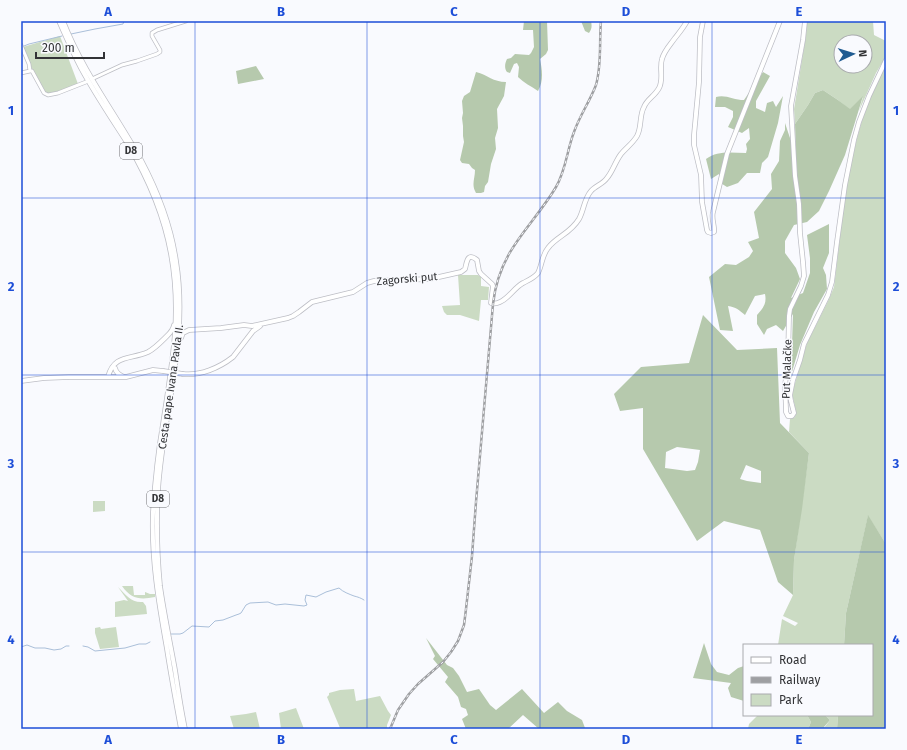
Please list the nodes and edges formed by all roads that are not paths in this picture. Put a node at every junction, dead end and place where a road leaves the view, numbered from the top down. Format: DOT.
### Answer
graph roads {
  1 [pos="59,21"];
  2 [pos="63,21"];
  3 [pos="186,21"];
  4 [pos="688,21"];
  5 [pos="703,21"];
  6 [pos="780,21"];
  7 [pos="805,21"];
  8 [pos="21,45"];
  9 [pos="886,60"];
  10 [pos="81,69"];
  11 [pos="30,70"];
  12 [pos="86,71"];
  13 [pos="21,73"];
  14 [pos="94,78"];
  15 [pos="86,82"];
  16 [pos="98,90"];
  17 [pos="102,104"];
  18 [pos="178,314"];
  19 [pos="254,329"];
  20 [pos="188,330"];
  21 [pos="163,340"];
  22 [pos="179,342"];
  23 [pos="174,354"];
  24 [pos="115,365"];
  25 [pos="110,378"];
  26 [pos="126,378"];
  27 [pos="21,380"];
  28 [pos="181,729"];
  29 [pos="185,729"];
  1 -- 10 [label="main road, Cesta pape Ivana Pavla II. / D8"];
  2 -- 12 [label="main road, Cesta pape Ivana Pavla II. / D8"];
  3 -- 14 [label="street"];
  4 -- 19 [label="main road, Zagorski put"];
  5 -- 6 [label="main road"];
  7 -- 9 [label="main road, Put Malačke"];
  8 -- 11 [label="street"];
  10 -- 15 [label="main road"];
  10 -- 17 [label="main road, Cesta pape Ivana Pavla II. / D8"];
  11 -- 13 [label="street"];
  11 -- 15 [label="street"];
  12 -- 14 [label="main road"];
  12 -- 16 [label="main road, Cesta pape Ivana Pavla II. / D8"];
  14 -- 16 [label="main road"];
  15 -- 17 [label="main road"];
  16 -- 18 [label="main road, Cesta pape Ivana Pavla II. / D8"];
  17 -- 18 [label="main road, Cesta pape Ivana Pavla II. / D8"];
  18 -- 20 [label="main road"];
  18 -- 21 [label="main road"];
  18 -- 22 [label="main road, Cesta pape Ivana Pavla II. / D8"];
  18 -- 23 [label="main road, Cesta pape Ivana Pavla II. / D8"];
  19 -- 20 [label="main road"];
  19 -- 26 [label="main road, bridge"];
  20 -- 22 [label="main road"];
  21 -- 23 [label="main road"];
  21 -- 24 [label="main road"];
  22 -- 29 [label="main road, Cesta pape Ivana Pavla II. / D8"];
  23 -- 28 [label="main road, Cesta pape Ivana Pavla II. / D8"];
  24 -- 25 [label="main road"];
  24 -- 26 [label="main road"];
  25 -- 26 [label="main road"];
  25 -- 27 [label="main road"];
}
